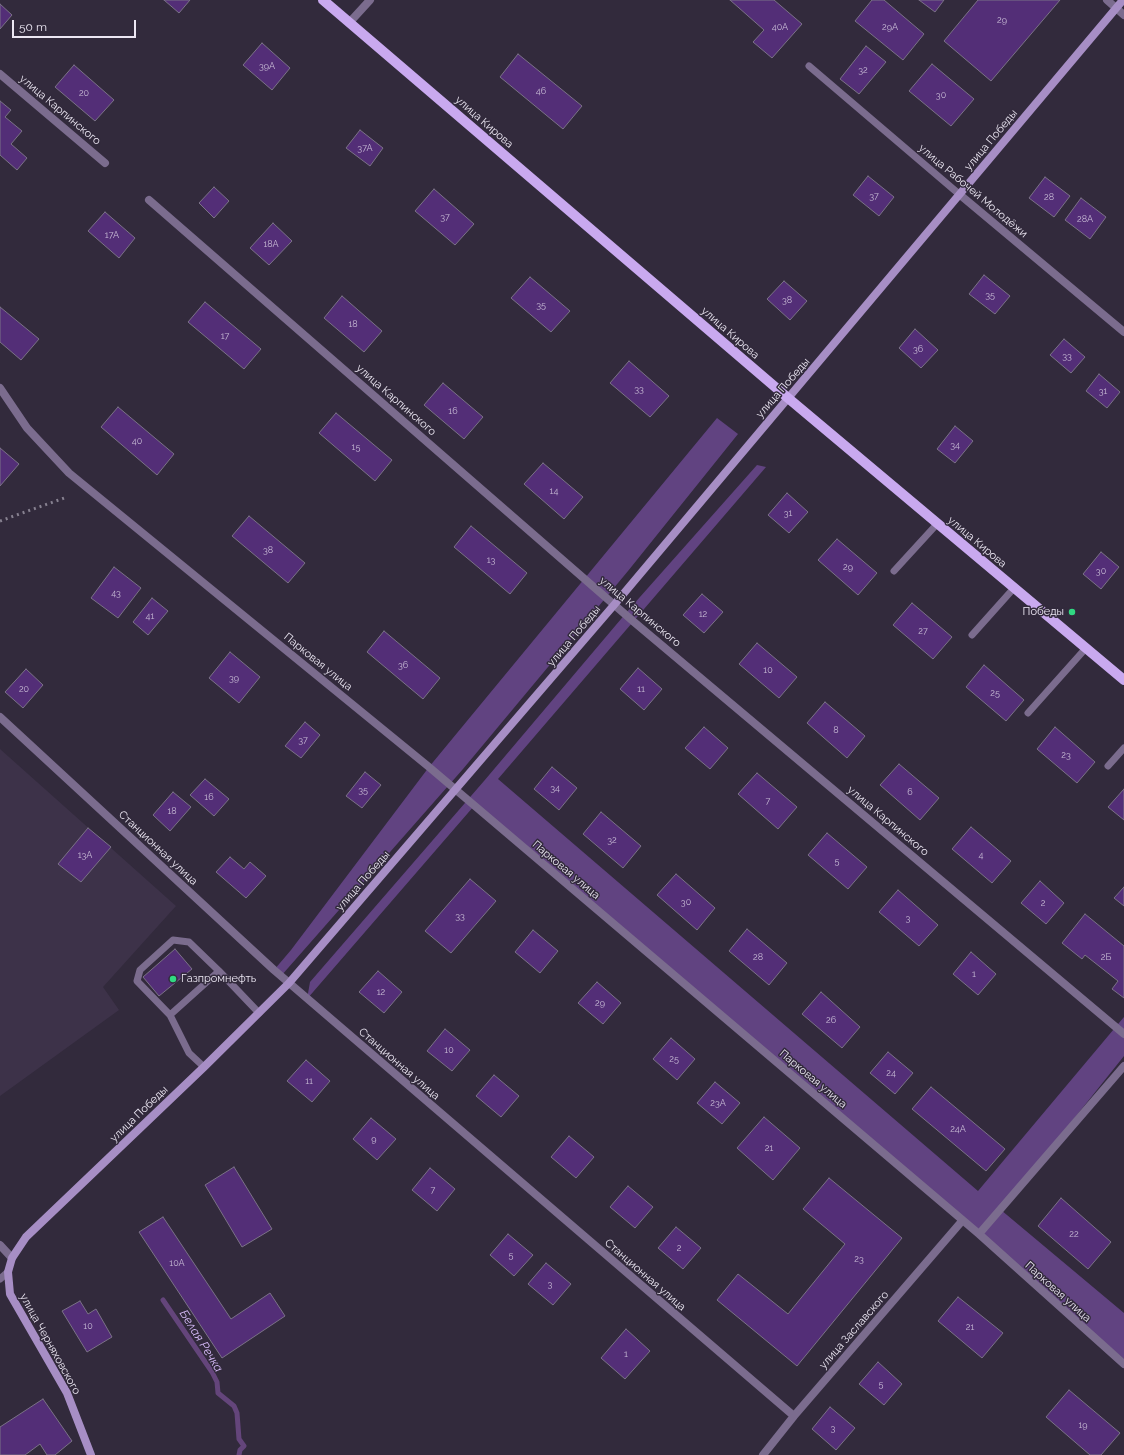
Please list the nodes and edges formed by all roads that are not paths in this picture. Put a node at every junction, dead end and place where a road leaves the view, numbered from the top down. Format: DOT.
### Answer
graph roads {
  1 [pos="323,0"];
  2 [pos="370,0"];
  3 [pos="1107,0"];
  4 [pos="1123,0"];
  5 [pos="1116,8"];
  6 [pos="1124,15"];
  7 [pos="350,23"];
  8 [pos="809,66"];
  9 [pos="0,74"];
  10 [pos="105,163"];
  11 [pos="959,194"];
  12 [pos="149,200"];
  13 [pos="1124,332"];
  14 [pos="0,388"];
  15 [pos="788,398"];
  16 [pos="937,524"];
  17 [pos="894,571"];
  18 [pos="1014,588"];
  19 [pos="614,605"];
  20 [pos="972,635"];
  21 [pos="1086,648"];
  22 [pos="1124,680"];
  23 [pos="1028,713"];
  24 [pos="0,717"];
  25 [pos="1124,748"];
  26 [pos="1108,766"];
  27 [pos="456,790"];
  28 [pos="219,971"];
  29 [pos="289,983"];
  30 [pos="259,1013"];
  31 [pos="170,1015"];
  32 [pos="1124,1034"];
  33 [pos="1124,1066"];
  34 [pos="204,1067"];
  35 [pos="962,1221"];
  36 [pos="979,1234"];
  37 [pos="0,1245"];
  38 [pos="12,1258"];
  39 [pos="8,1272"];
  40 [pos="0,1279"];
  41 [pos="1124,1364"];
  42 [pos="794,1416"];
  43 [pos="91,1455"];
  44 [pos="764,1455"];
  1 -- 7 [label="main road, улица Кирова"];
  2 -- 7 [label="street"];
  3 -- 5 [label="street"];
  4 -- 5 [label="main road, улица Победы"];
  5 -- 6 [label="street"];
  5 -- 11 [label="main road, улица Победы"];
  7 -- 15 [label="main road, улица Кирова"];
  8 -- 11 [label="lane, улица Рабочей Молодёжи"];
  9 -- 10 [label="street, улица Карпинского"];
  11 -- 13 [label="street, улица Рабочей Молодёжи"];
  11 -- 15 [label="main road, улица Победы"];
  12 -- 19 [label="street, улица Карпинского"];
  14 -- 27 [label="street, Парковая улица"];
  15 -- 16 [label="main road, улица Кирова"];
  15 -- 19 [label="main road, улица Победы"];
  16 -- 17 [label="lane"];
  16 -- 18 [label="main road, улица Кирова"];
  18 -- 20 [label="lane"];
  18 -- 21 [label="main road, улица Кирова"];
  19 -- 27 [label="main road, улица Победы"];
  19 -- 32 [label="street, улица Карпинского"];
  21 -- 22 [label="main road, улица Кирова"];
  21 -- 23 [label="lane"];
  24 -- 29 [label="street, Станционная улица"];
  25 -- 26 [label="lane"];
  27 -- 29 [label="main road, улица Победы"];
  27 -- 35 [label="street, Парковая улица"];
  28 -- 30 [label="lane"];
  28 -- 31 [label="lane"];
  28 -- 31 [label="lane"];
  29 -- 30 [label="main road, улица Победы"];
  29 -- 42 [label="street, Станционная улица"];
  30 -- 34 [label="main road, улица Победы"];
  31 -- 34 [label="lane"];
  33 -- 36 [label="street"];
  34 -- 38 [label="main road, улица Победы"];
  35 -- 36 [label="street, Парковая улица"];
  35 -- 42 [label="street, улица Заславского"];
  36 -- 41 [label="street, Парковая улица"];
  37 -- 38 [label="street"];
  38 -- 39 [label="main road, улица Черняховского"];
  39 -- 40 [label="lane"];
  39 -- 43 [label="main road, улица Черняховского"];
  42 -- 44 [label="street, улица Заславского"];
}
